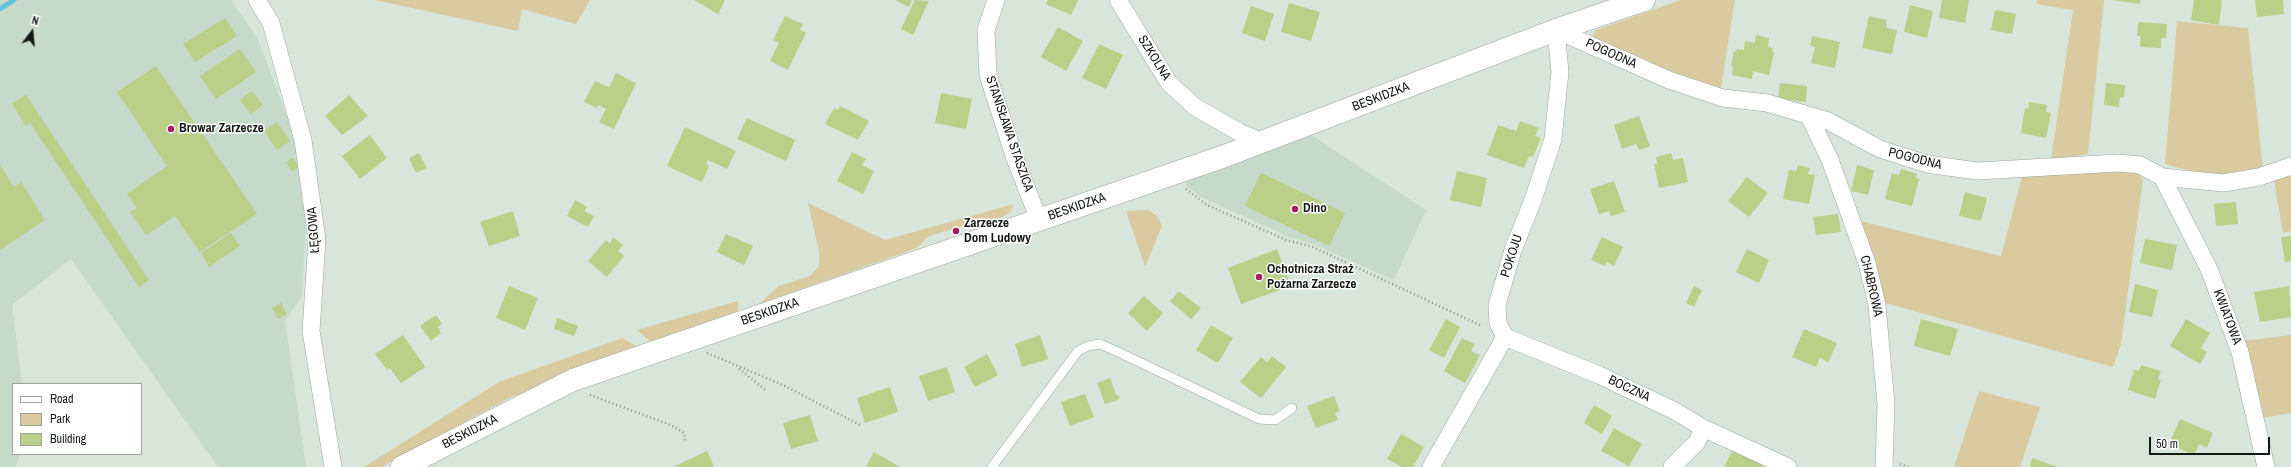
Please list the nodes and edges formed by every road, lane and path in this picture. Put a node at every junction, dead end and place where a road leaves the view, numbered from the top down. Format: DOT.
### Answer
graph roads {
  1 [pos="258,0"];
  2 [pos="996,0"];
  3 [pos="1118,0"];
  4 [pos="1644,0"];
  5 [pos="1556,30"];
  6 [pos="1809,116"];
  7 [pos="1263,142"];
  8 [pos="2291,166"];
  9 [pos="1167,176"];
  10 [pos="2162,177"];
  11 [pos="1039,220"];
  12 [pos="1502,330"];
  13 [pos="683,342"];
  14 [pos="737,367"];
  15 [pos="563,385"];
  16 [pos="767,391"];
  17 [pos="1292,408"];
  18 [pos="860,425"];
  19 [pos="1703,428"];
  20 [pos="685,441"];
  21 [pos="333,467"];
  22 [pos="402,467"];
  23 [pos="992,467"];
  24 [pos="1431,467"];
  25 [pos="1672,467"];
  26 [pos="1788,467"];
  27 [pos="1884,467"];
  28 [pos="2266,467"];
  1 -- 21 [label="street, ŁĘGOWA"];
  2 -- 11 [label="street, STANISŁAWA STASZICA"];
  3 -- 7 [label="street, SZKOLNA"];
  4 -- 5 [label="street, BESKIDZKA"];
  5 -- 6 [label="street, POGODNA"];
  5 -- 7 [label="street, BESKIDZKA"];
  5 -- 12 [label="street, POKOJU"];
  6 -- 10 [label="street, POGODNA"];
  6 -- 27 [label="street, CHABROWA"];
  7 -- 9 [label="street, BESKIDZKA"];
  8 -- 10 [label="street, POGODNA"];
  9 -- 11 [label="street, BESKIDZKA"];
  9 -- 12 [label="path"];
  10 -- 28 [label="street, KWIATOWA"];
  11 -- 13 [label="street, BESKIDZKA"];
  12 -- 19 [label="street, BOCZNA"];
  12 -- 24 [label="street, POKOJU"];
  13 -- 14 [label="path"];
  13 -- 15 [label="street, BESKIDZKA"];
  14 -- 16 [label="path"];
  14 -- 18 [label="path"];
  15 -- 20 [label="path"];
  15 -- 22 [label="street, BESKIDZKA"];
  17 -- 23 [label="lane"];
  19 -- 25 [label="street"];
  19 -- 26 [label="street, BOCZNA"];
}
